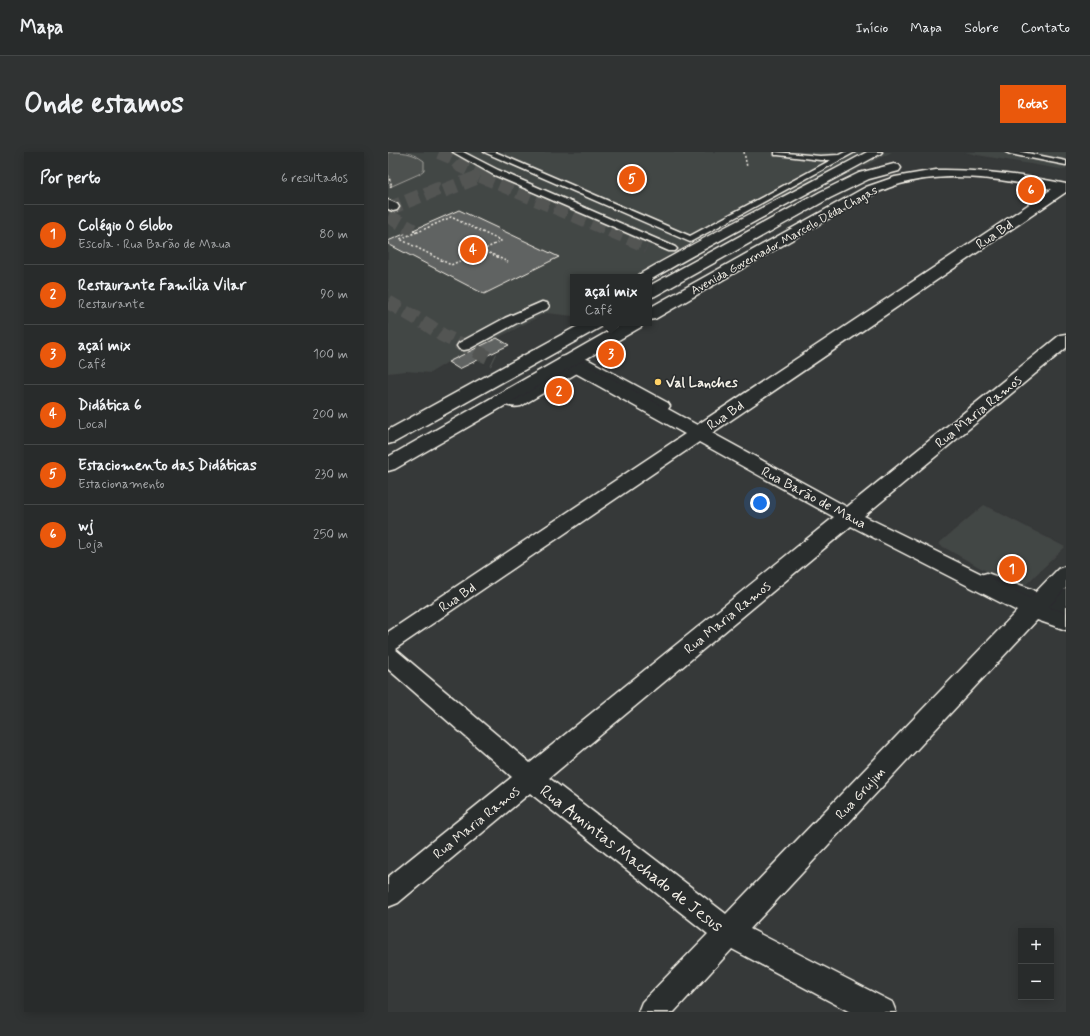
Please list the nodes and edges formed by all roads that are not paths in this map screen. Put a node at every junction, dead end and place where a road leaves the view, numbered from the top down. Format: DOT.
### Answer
graph roads {
  1 [pos="456,152"];
  2 [pos="488,152"];
  3 [pos="851,152"];
  4 [pos="876,152"];
  5 [pos="1010,152"];
  6 [pos="776,153"];
  7 [pos="841,157"];
  8 [pos="516,163"];
  9 [pos="1066,163"];
  10 [pos="806,170"];
  11 [pos="495,172"];
  12 [pos="1065,184"];
  13 [pos="672,249"];
  14 [pos="650,274"];
  15 [pos="652,291"];
  16 [pos="542,306"];
  17 [pos="652,313"];
  18 [pos="590,326"];
  19 [pos="630,326"];
  20 [pos="1066,339"];
  21 [pos="464,346"];
  22 [pos="572,364"];
  23 [pos="499,377"];
  24 [pos="531,382"];
  25 [pos="503,398"];
  26 [pos="706,434"];
  27 [pos="388,438"];
  28 [pos="388,465"];
  29 [pos="858,517"];
  30 [pos="1066,574"];
  31 [pos="1066,596"];
  32 [pos="1030,602"];
  33 [pos="1066,611"];
  34 [pos="1066,622"];
  35 [pos="388,643"];
  36 [pos="388,656"];
  37 [pos="530,778"];
  38 [pos="388,894"];
  39 [pos="728,934"];
  40 [pos="653,1012"];
  41 [pos="881,1012"];
  1 -- 11 [label="lane"];
  2 -- 8 [label="lane"];
  3 -- 7 [label="lane"];
  4 -- 14 [label="street"];
  5 -- 9 [label="lane"];
  6 -- 7 [label="lane"];
  6 -- 10 [label="lane"];
  7 -- 10 [label="lane"];
  8 -- 10 [label="lane"];
  8 -- 11 [label="lane"];
  11 -- 13 [label="lane"];
  12 -- 15 [label="street, Avenida Governador Marcelo Déda Chagas"];
  12 -- 17 [label="street, Avenida Governador Marcelo Déda Chagas"];
  12 -- 26 [label="street, Rua Bd"];
  16 -- 21 [label="street"];
  18 -- 23 [label="street"];
  19 -- 22 [label="street"];
  20 -- 29 [label="street, Rua Maria Ramos"];
  22 -- 24 [label="street"];
  22 -- 25 [label="street"];
  22 -- 26 [label="street, Rua Barão de Maua"];
  23 -- 24 [label="street"];
  23 -- 27 [label="street"];
  24 -- 25 [label="street"];
  25 -- 28 [label="street"];
  26 -- 29 [label="street, Rua Barão de Maua"];
  26 -- 35 [label="street, Rua Bd"];
  29 -- 32 [label="street, Rua Barão de Maua"];
  29 -- 37 [label="street, Rua Maria Ramos"];
  30 -- 32 [label="street, Rua Grujim"];
  31 -- 33 [label="street"];
  32 -- 34 [label="street, Rua Barão de Maua"];
  32 -- 39 [label="street, Rua Grujim"];
  36 -- 37 [label="street, Rua Amintas Machado de Jesus"];
  37 -- 38 [label="street, Rua Maria Ramos"];
  37 -- 39 [label="street, Rua Amintas Machado de Jesus"];
  39 -- 40 [label="street, Rua Grujim"];
  39 -- 41 [label="street, Rua Amintas Machado de Jesus"];
}
